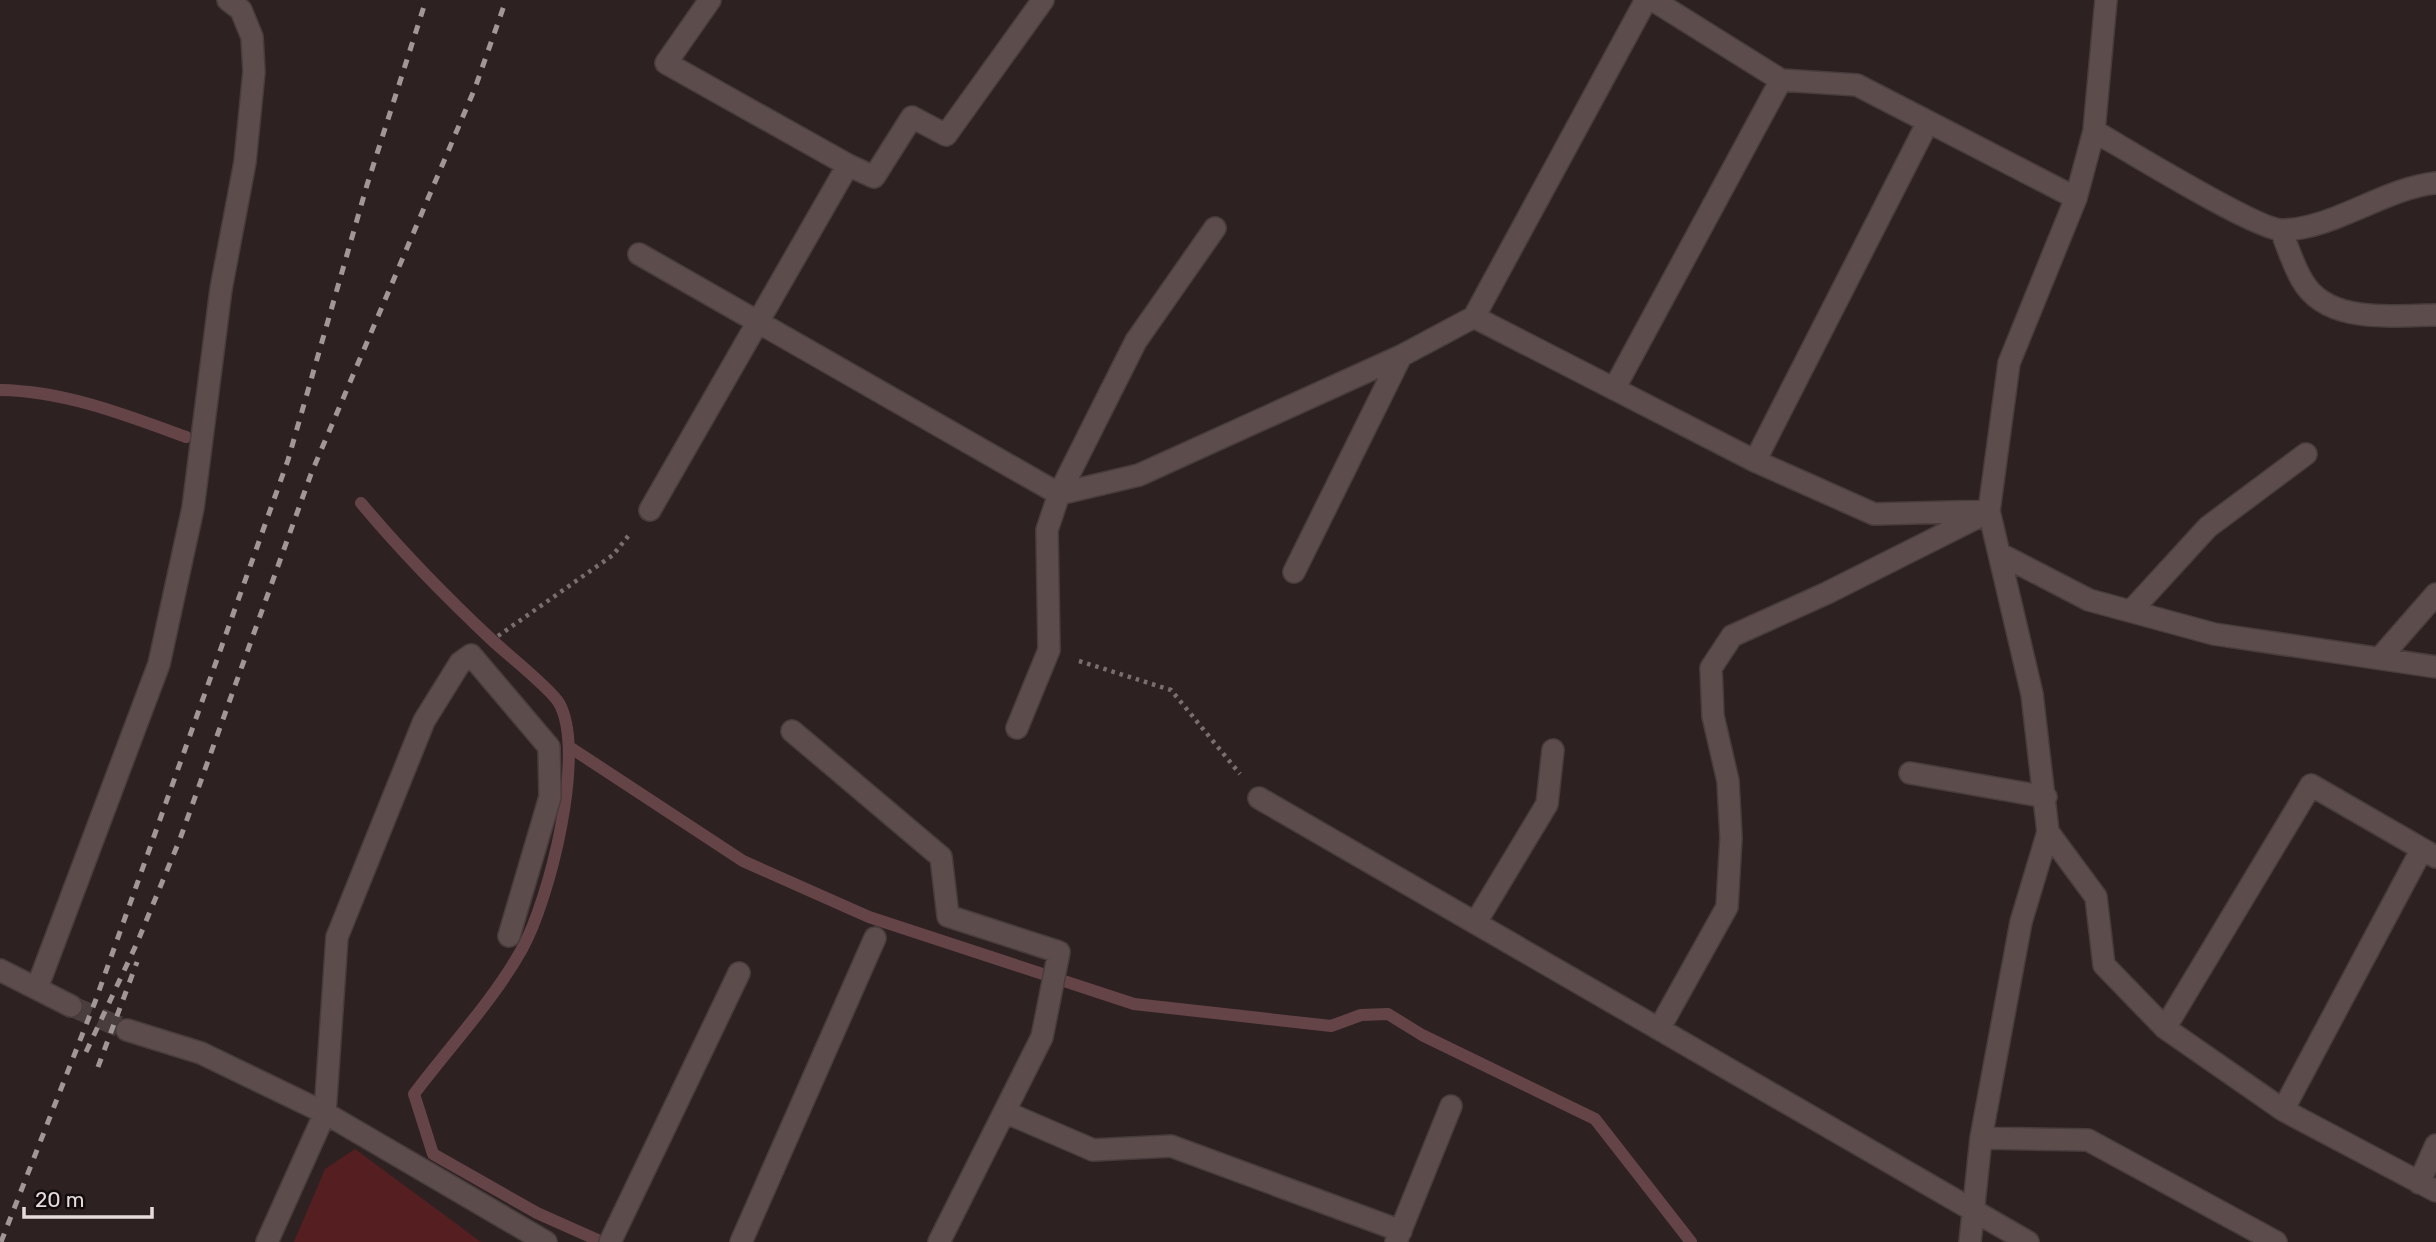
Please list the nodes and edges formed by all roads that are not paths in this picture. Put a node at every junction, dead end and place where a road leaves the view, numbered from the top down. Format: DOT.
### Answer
graph roads {
  1 [pos="228,0"];
  2 [pos="710,0"];
  3 [pos="1043,0"];
  4 [pos="1646,0"];
  5 [pos="1653,0"];
  6 [pos="2106,0"];
  7 [pos="1781,80"];
  8 [pos="1928,122"];
  9 [pos="2094,131"];
  10 [pos="848,165"];
  11 [pos="2436,184"];
  12 [pos="2076,198"];
  13 [pos="1215,228"];
  14 [pos="2281,231"];
  15 [pos="639,254"];
  16 [pos="2436,315"];
  17 [pos="1474,317"];
  18 [pos="759,321"];
  19 [pos="1401,356"];
  20 [pos="1614,389"];
  21 [pos="2306,454"];
  22 [pos="1755,461"];
  23 [pos="1059,494"];
  24 [pos="650,510"];
  25 [pos="1989,512"];
  26 [pos="2000,554"];
  27 [pos="1294,572"];
  28 [pos="2436,594"];
  29 [pos="2131,611"];
  30 [pos="2380,658"];
  31 [pos="2436,667"];
  32 [pos="1017,728"];
  33 [pos="792,731"];
  34 [pos="1553,750"];
  35 [pos="1910,773"];
  36 [pos="2046,797"];
  37 [pos="1259,798"];
  38 [pos="2048,832"];
  39 [pos="2429,853"];
  40 [pos="1476,922"];
  41 [pos="509,936"];
  42 [pos="875,938"];
  43 [pos="2,971"];
  44 [pos="739,973"];
  45 [pos="37,988"];
  46 [pos="71,1006"];
  47 [pos="2165,1028"];
  48 [pos="1659,1029"];
  49 [pos="127,1030"];
  50 [pos="1451,1106"];
  51 [pos="2283,1110"];
  52 [pos="325,1112"];
  53 [pos="1005,1112"];
  54 [pos="1981,1138"];
  55 [pos="2436,1145"];
  56 [pos="2430,1184"];
  57 [pos="1971,1210"];
  58 [pos="1399,1236"];
  59 [pos="267,1242"];
  60 [pos="546,1242"];
  61 [pos="610,1242"];
  62 [pos="741,1242"];
  63 [pos="939,1242"];
  64 [pos="1970,1242"];
  65 [pos="2028,1242"];
  66 [pos="2276,1242"];
  1 -- 45 [label="street"];
  2 -- 10 [label="street"];
  3 -- 10 [label="street"];
  4 -- 17 [label="street"];
  5 -- 7 [label="street"];
  6 -- 9 [label="street"];
  7 -- 8 [label="street"];
  7 -- 20 [label="street"];
  8 -- 12 [label="street"];
  8 -- 22 [label="street"];
  9 -- 12 [label="street"];
  9 -- 14 [label="street"];
  10 -- 18 [label="street"];
  11 -- 14 [label="street"];
  12 -- 25 [label="street"];
  13 -- 23 [label="street"];
  14 -- 16 [label="street"];
  15 -- 18 [label="street"];
  17 -- 19 [label="street"];
  17 -- 20 [label="street"];
  18 -- 23 [label="street"];
  18 -- 24 [label="street"];
  19 -- 23 [label="street"];
  19 -- 27 [label="street"];
  20 -- 22 [label="street"];
  21 -- 29 [label="street"];
  22 -- 25 [label="street"];
  23 -- 32 [label="street"];
  25 -- 26 [label="street"];
  25 -- 48 [label="street"];
  26 -- 29 [label="street"];
  26 -- 36 [label="street"];
  28 -- 30 [label="street"];
  29 -- 30 [label="street"];
  30 -- 31 [label="street"];
  33 -- 53 [label="street"];
  34 -- 40 [label="street"];
  35 -- 36 [label="street"];
  36 -- 38 [label="street"];
  37 -- 40 [label="street"];
  38 -- 47 [label="street"];
  38 -- 54 [label="street"];
  39 -- 47 [label="street"];
  39 -- 51 [label="street"];
  40 -- 48 [label="street"];
  41 -- 52 [label="street"];
  42 -- 62 [label="street"];
  43 -- 45 [label="street"];
  44 -- 61 [label="street"];
  45 -- 46 [label="street"];
  47 -- 51 [label="street"];
  48 -- 57 [label="street"];
  49 -- 52 [label="street"];
  50 -- 58 [label="street"];
  51 -- 56 [label="street"];
  52 -- 59 [label="street"];
  52 -- 60 [label="street"];
  53 -- 58 [label="street"];
  53 -- 63 [label="street"];
  54 -- 57 [label="street"];
  54 -- 66 [label="street"];
  55 -- 56 [label="street"];
  57 -- 64 [label="street"];
  57 -- 65 [label="street"];
}
